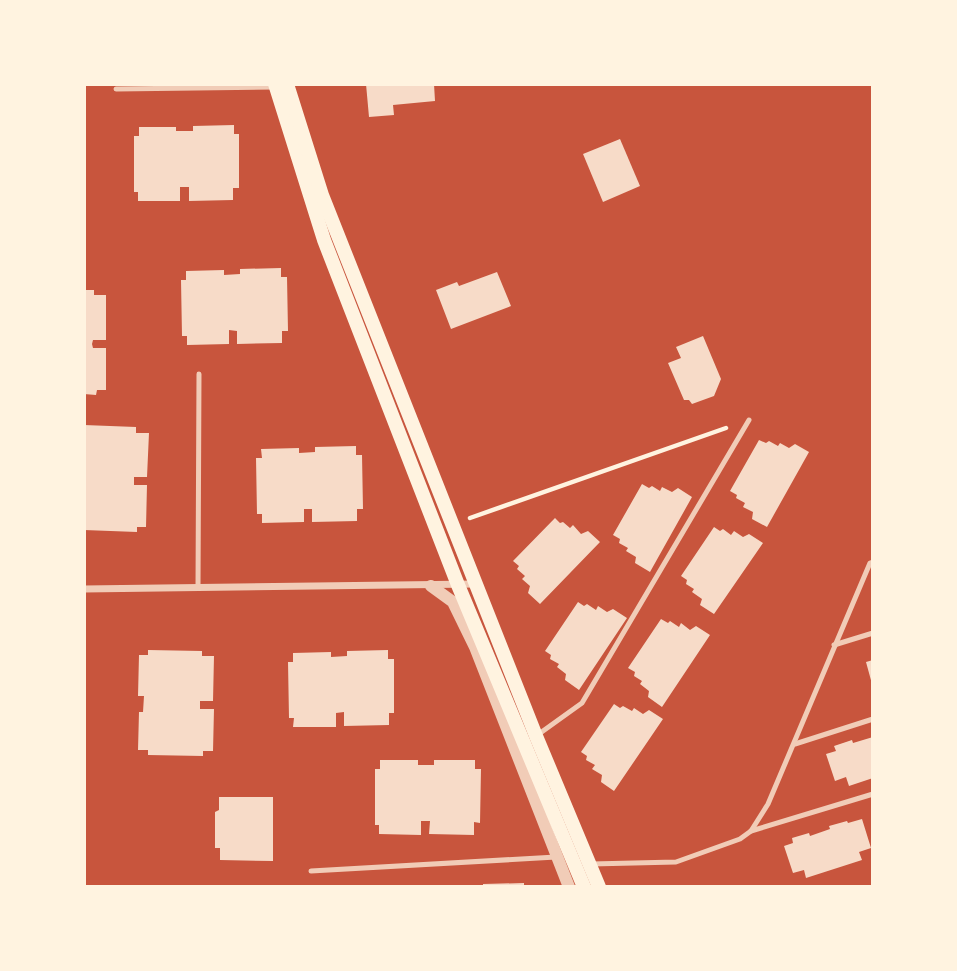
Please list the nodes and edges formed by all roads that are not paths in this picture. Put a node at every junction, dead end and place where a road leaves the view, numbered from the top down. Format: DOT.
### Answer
graph roads {
  1 [pos="281,85"];
  2 [pos="116,89"];
  3 [pos="199,374"];
  4 [pos="749,420"];
  5 [pos="873,562"];
  6 [pos="476,584"];
  7 [pos="458,585"];
  8 [pos="431,586"];
  9 [pos="198,588"];
  10 [pos="84,589"];
  11 [pos="873,633"];
  12 [pos="834,645"];
  13 [pos="873,719"];
  14 [pos="536,736"];
  15 [pos="794,744"];
  16 [pos="873,794"];
  17 [pos="751,831"];
  18 [pos="563,856"];
  19 [pos="589,859"];
  20 [pos="311,871"];
  21 [pos="569,887"];
  22 [pos="584,887"];
  23 [pos="599,887"];
  1 -- 2 [label="lane"];
  1 -- 6 [label="main road"];
  1 -- 7 [label="main road"];
  3 -- 9 [label="lane"];
  4 -- 14 [label="lane"];
  5 -- 12 [label="lane"];
  6 -- 7 [label="street"];
  6 -- 14 [label="main road"];
  7 -- 8 [label="street"];
  7 -- 18 [label="main road"];
  8 -- 9 [label="street"];
  8 -- 18 [label="street"];
  9 -- 10 [label="street"];
  11 -- 12 [label="lane"];
  12 -- 15 [label="lane"];
  13 -- 15 [label="lane"];
  14 -- 19 [label="main road"];
  15 -- 17 [label="lane"];
  16 -- 17 [label="lane"];
  17 -- 19 [label="lane"];
  18 -- 19 [label="lane"];
  18 -- 20 [label="lane"];
  18 -- 21 [label="street"];
  18 -- 22 [label="main road"];
  19 -- 23 [label="main road"];
}
